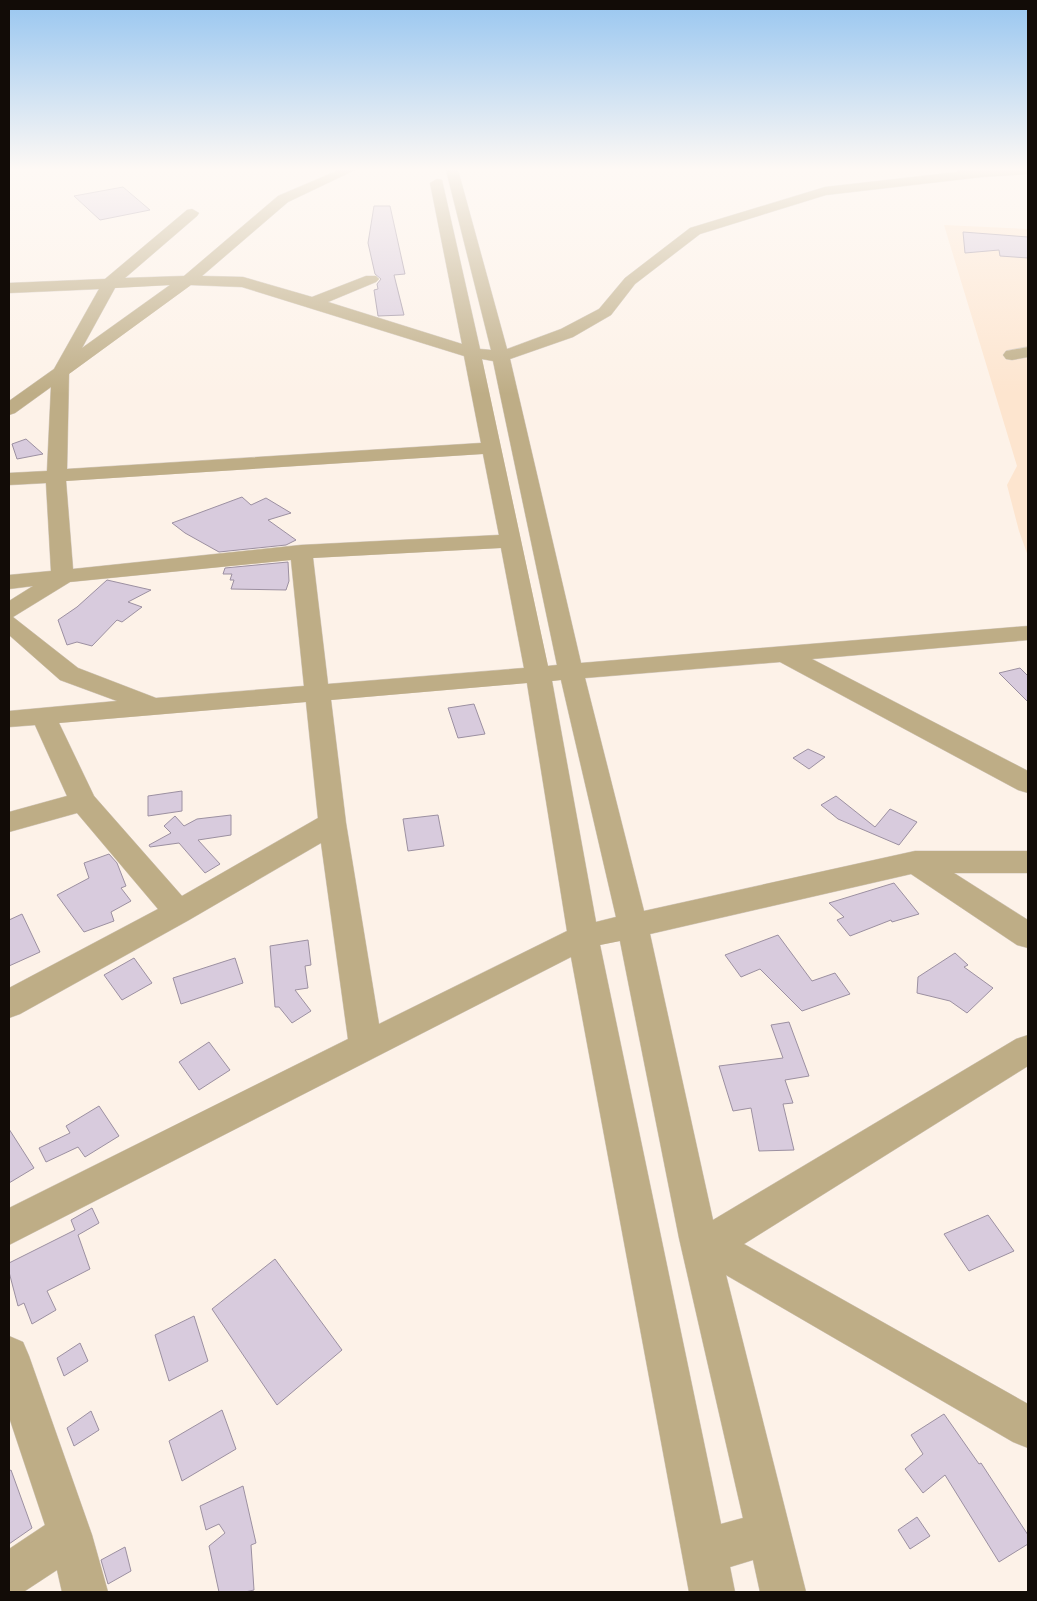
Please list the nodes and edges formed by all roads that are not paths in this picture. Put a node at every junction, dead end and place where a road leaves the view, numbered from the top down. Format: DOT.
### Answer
graph roads {
  1 [pos="155,245"];
  2 [pos="229,245"];
  3 [pos="461,245"];
  4 [pos="677,245"];
  5 [pos="371,279"];
  6 [pos="188,280"];
  7 [pos="110,283"];
  8 [pos="9,288"];
  9 [pos="314,302"];
  10 [pos="487,355"];
  11 [pos="60,373"];
  12 [pos="11,407"];
  13 [pos="492,448"];
  14 [pos="56,475"];
  15 [pos="9,479"];
  16 [pos="511,541"];
  17 [pos="301,552"];
  18 [pos="63,577"];
  19 [pos="9,582"];
  20 [pos="9,611"];
  21 [pos="9,623"];
  22 [pos="1028,633"];
  23 [pos="784,654"];
  24 [pos="572,671"];
  25 [pos="538,674"];
  26 [pos="318,692"];
  27 [pos="153,706"];
  28 [pos="44,716"];
  29 [pos="9,720"];
  30 [pos="1028,783"];
  31 [pos="83,801"];
  32 [pos="9,822"];
  33 [pos="332,823"];
  34 [pos="915,862"];
  35 [pos="1028,862"];
  36 [pos="178,912"];
  37 [pos="633,927"];
  38 [pos="1028,936"];
  39 [pos="583,937"];
  40 [pos="9,1004"];
  41 [pos="366,1046"];
  42 [pos="1028,1049"];
  43 [pos="9,1227"];
  44 [pos="704,1241"];
  45 [pos="9,1356"];
  46 [pos="1028,1427"];
  47 [pos="768,1534"];
  48 [pos="70,1535"];
  49 [pos="708,1571"];
  50 [pos="9,1575"];
  51 [pos="85,1592"];
  52 [pos="783,1592"];
  1 -- 7 [label="street"];
  2 -- 6 [label="street"];
  3 -- 10 [label="street"];
  4 -- 10 [label="street"];
  5 -- 9 [label="street"];
  6 -- 7 [label="street"];
  6 -- 9 [label="street"];
  6 -- 11 [label="street"];
  7 -- 8 [label="street"];
  7 -- 11 [label="street"];
  9 -- 10 [label="street"];
  10 -- 13 [label="street"];
  10 -- 24 [label="street"];
  11 -- 12 [label="street"];
  11 -- 14 [label="street"];
  13 -- 14 [label="street"];
  13 -- 16 [label="street"];
  14 -- 15 [label="street"];
  14 -- 18 [label="street"];
  16 -- 17 [label="street"];
  16 -- 25 [label="street"];
  17 -- 18 [label="street"];
  17 -- 26 [label="street"];
  18 -- 19 [label="street"];
  18 -- 20 [label="street"];
  21 -- 27 [label="street"];
  22 -- 23 [label="street"];
  23 -- 24 [label="street"];
  23 -- 30 [label="street"];
  24 -- 25 [label="street"];
  24 -- 37 [label="street"];
  25 -- 26 [label="street"];
  25 -- 39 [label="street"];
  26 -- 27 [label="street"];
  26 -- 33 [label="street"];
  27 -- 28 [label="street"];
  28 -- 29 [label="street"];
  28 -- 31 [label="street"];
  31 -- 32 [label="street"];
  31 -- 36 [label="street"];
  33 -- 36 [label="street"];
  33 -- 41 [label="street"];
  34 -- 35 [label="street"];
  34 -- 37 [label="street"];
  34 -- 38 [label="street"];
  36 -- 40 [label="street"];
  37 -- 39 [label="street"];
  37 -- 44 [label="street"];
  39 -- 41 [label="street"];
  39 -- 49 [label="street"];
  41 -- 43 [label="street"];
  42 -- 44 [label="street"];
  44 -- 46 [label="street"];
  44 -- 47 [label="street"];
  45 -- 48 [label="street"];
  47 -- 49 [label="street"];
  47 -- 52 [label="street"];
  48 -- 50 [label="street"];
  48 -- 51 [label="street"];
}
